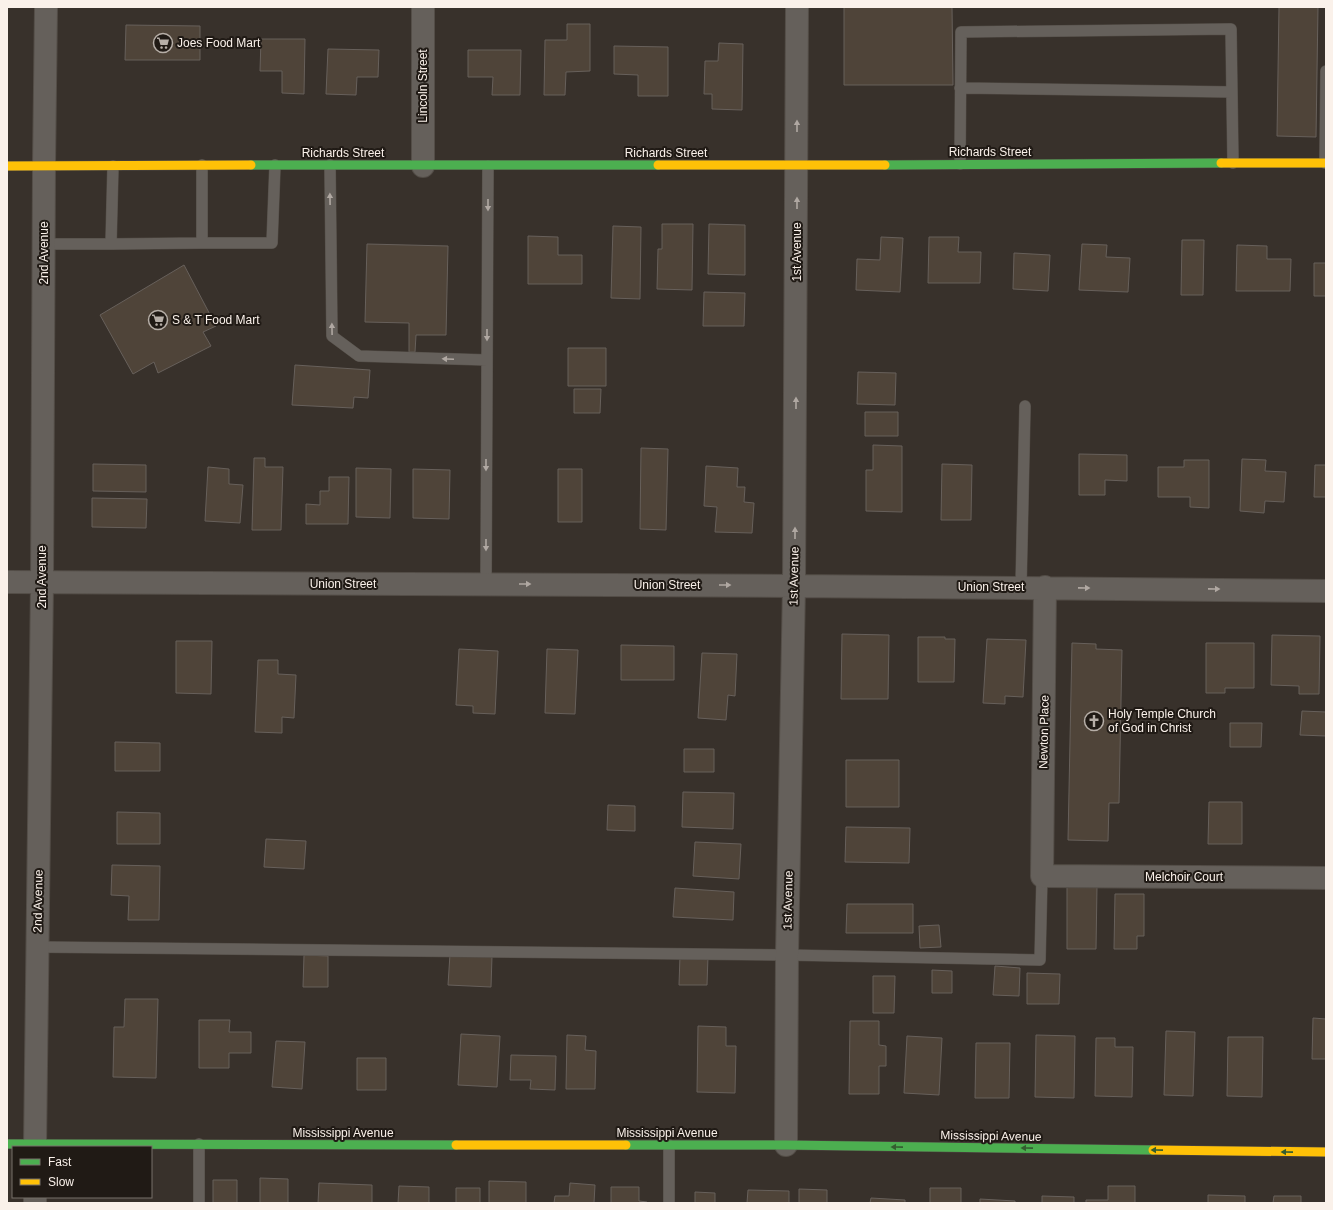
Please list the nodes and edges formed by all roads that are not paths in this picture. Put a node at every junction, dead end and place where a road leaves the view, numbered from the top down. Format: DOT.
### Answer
graph roads {
  1 [pos="46,7"];
  2 [pos="424,7"];
  3 [pos="797,7"];
  4 [pos="1326,72"];
  5 [pos="960,88"];
  6 [pos="1232,92"];
  7 [pos="1233,163"];
  8 [pos="1325,163"];
  9 [pos="797,164"];
  10 [pos="960,164"];
  11 [pos="275,165"];
  12 [pos="330,165"];
  13 [pos="7,166"];
  14 [pos="44,166"];
  15 [pos="113,166"];
  16 [pos="202,166"];
  17 [pos="423,166"];
  18 [pos="488,166"];
  19 [pos="44,244"];
  20 [pos="111,244"];
  21 [pos="202,244"];
  22 [pos="487,360"];
  23 [pos="1025,406"];
  24 [pos="7,582"];
  25 [pos="42,583"];
  26 [pos="486,584"];
  27 [pos="794,586"];
  28 [pos="1021,587"];
  29 [pos="1045,588"];
  30 [pos="1326,591"];
  31 [pos="1042,876"];
  32 [pos="1326,878"];
  33 [pos="38,947"];
  34 [pos="787,956"];
  35 [pos="7,1144"];
  36 [pos="199,1144"];
  37 [pos="669,1145"];
  38 [pos="786,1145"];
  39 [pos="35,1146"];
  40 [pos="1326,1152"];
  41 [pos="198,1203"];
  42 [pos="669,1203"];
  1 -- 14 [label="street, 2nd Avenue"];
  2 -- 17 [label="street, Lincoln Street"];
  9 -- 3 [label="street, 1st Avenue, one-way"];
  4 -- 8 [label="lane"];
  5 -- 6 [label="lane"];
  5 -- 6 [label="lane"];
  5 -- 10 [label="lane"];
  6 -- 7 [label="lane"];
  7 -- 8 [label="street, Richards Street"];
  7 -- 10 [label="street, Richards Street"];
  9 -- 10 [label="street, Richards Street"];
  9 -- 18 [label="street, Richards Street"];
  27 -- 9 [label="street, 1st Avenue, one-way"];
  11 -- 12 [label="street, Richards Street"];
  11 -- 16 [label="street, Richards Street"];
  11 -- 21 [label="lane"];
  12 -- 17 [label="street, Richards Street"];
  22 -- 12 [label="lane, one-way"];
  13 -- 14 [label="street, Richards Street"];
  14 -- 15 [label="street, Richards Street"];
  14 -- 19 [label="street, 2nd Avenue"];
  15 -- 16 [label="street, Richards Street"];
  15 -- 20 [label="lane"];
  16 -- 21 [label="lane"];
  17 -- 18 [label="street, Richards Street"];
  18 -- 22 [label="lane, one-way"];
  19 -- 20 [label="lane"];
  19 -- 25 [label="street, 2nd Avenue"];
  20 -- 21 [label="lane"];
  22 -- 26 [label="lane, one-way"];
  23 -- 28 [label="lane"];
  24 -- 25 [label="street, Union Street"];
  25 -- 26 [label="street, Union Street"];
  25 -- 33 [label="street, 2nd Avenue"];
  26 -- 27 [label="street, Union Street, one-way"];
  27 -- 28 [label="street, Union Street"];
  27 -- 34 [label="street, 1st Avenue"];
  28 -- 29 [label="street, Union Street"];
  29 -- 30 [label="street, Union Street, one-way"];
  29 -- 31 [label="street, Newton Place"];
  31 -- 32 [label="street, Melchoir Court"];
  31 -- 34 [label="lane"];
  33 -- 34 [label="lane"];
  33 -- 39 [label="street, 2nd Avenue"];
  34 -- 38 [label="street, 1st Avenue"];
  35 -- 39 [label="street, Mississippi Avenue"];
  36 -- 37 [label="street, Mississippi Avenue"];
  36 -- 39 [label="street, Mississippi Avenue"];
  36 -- 41 [label="lane"];
  37 -- 38 [label="street, Mississippi Avenue"];
  37 -- 42 [label="lane"];
  40 -- 38 [label="street, Mississippi Avenue, one-way"];
}
